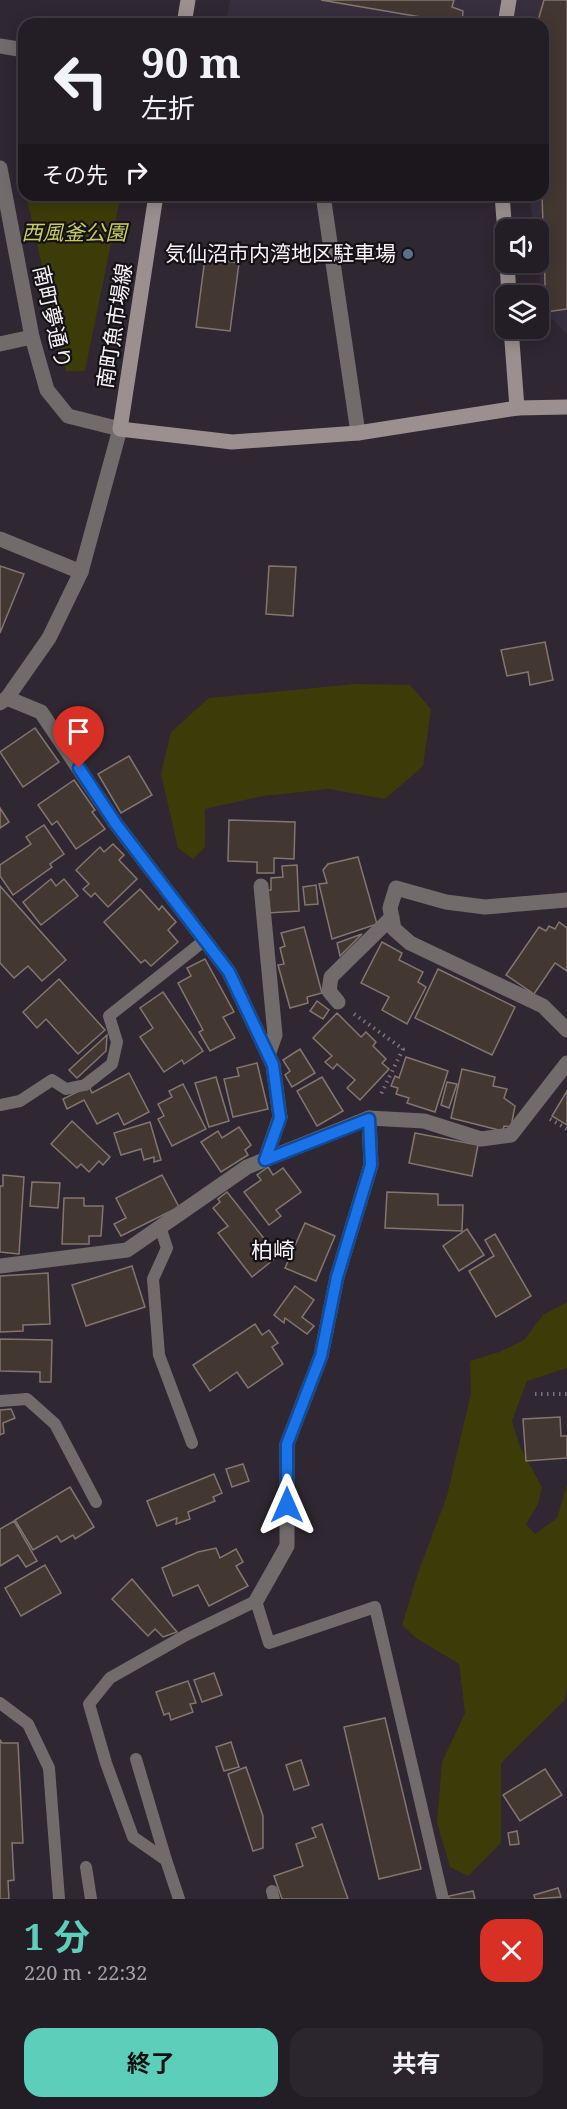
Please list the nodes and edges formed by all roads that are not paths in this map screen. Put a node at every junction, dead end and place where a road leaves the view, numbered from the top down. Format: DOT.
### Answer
graph roads {
  1 [pos="188,0"];
  2 [pos="509,0"];
  3 [pos="185,18"];
  4 [pos="506,18"];
  5 [pos="0,46"];
  6 [pos="18,49"];
  7 [pos="0,168"];
  8 [pos="155,201"];
  9 [pos="324,201"];
  10 [pos="502,201"];
  11 [pos="504,219"];
  12 [pos="32,337"];
  13 [pos="512,339"];
  14 [pos="0,344"];
  15 [pos="567,407"];
  16 [pos="517,408"];
  17 [pos="120,429"];
  18 [pos="358,433"];
  19 [pos="0,539"];
  20 [pos="81,572"];
  21 [pos="4,700"];
  22 [pos="261,886"];
  23 [pos="567,900"];
  24 [pos="392,917"];
  25 [pos="205,940"];
  26 [pos="338,1002"];
  27 [pos="567,1030"];
  28 [pos="268,1055"];
  29 [pos="567,1063"];
  30 [pos="0,1105"];
  31 [pos="369,1119"];
  32 [pos="265,1160"];
  33 [pos="160,1227"];
  34 [pos="0,1266"];
  35 [pos="0,1401"];
  36 [pos="192,1443"];
  37 [pos="96,1502"];
  38 [pos="256,1601"];
  39 [pos="0,1703"];
  40 [pos="136,1759"];
  41 [pos="166,1860"];
  42 [pos="86,1868"];
  43 [pos="59,1899"];
  44 [pos="91,1899"];
  45 [pos="179,1899"];
  46 [pos="443,1899"];
  1 -- 3 [label="street"];
  2 -- 4 [label="street"];
  5 -- 6 [label="street"];
  7 -- 12 [label="street, 南町夢通り"];
  8 -- 17 [label="street, 南町魚市場線"];
  9 -- 18 [label="street"];
  10 -- 11 [label="street"];
  12 -- 14 [label="street"];
  12 -- 17 [label="street, 南町夢通り"];
  13 -- 16 [label="street"];
  15 -- 16 [label="street"];
  16 -- 18 [label="street"];
  17 -- 18 [label="street"];
  17 -- 20 [label="street"];
  19 -- 20 [label="street"];
  20 -- 21 [label="street"];
  21 -- 25 [label="street"];
  22 -- 28 [label="street"];
  23 -- 24 [label="street"];
  24 -- 26 [label="street"];
  24 -- 27 [label="street"];
  25 -- 28 [label="street"];
  25 -- 30 [label="lane"];
  28 -- 32 [label="street"];
  29 -- 31 [label="street"];
  31 -- 32 [label="street"];
  31 -- 38 [label="street"];
  32 -- 33 [label="street"];
  33 -- 34 [label="street"];
  33 -- 36 [label="lane"];
  35 -- 37 [label="lane"];
  38 -- 41 [label="lane"];
  38 -- 46 [label="lane"];
  39 -- 43 [label="lane"];
  40 -- 41 [label="lane"];
  41 -- 45 [label="lane"];
  42 -- 44 [label="lane"];
}
